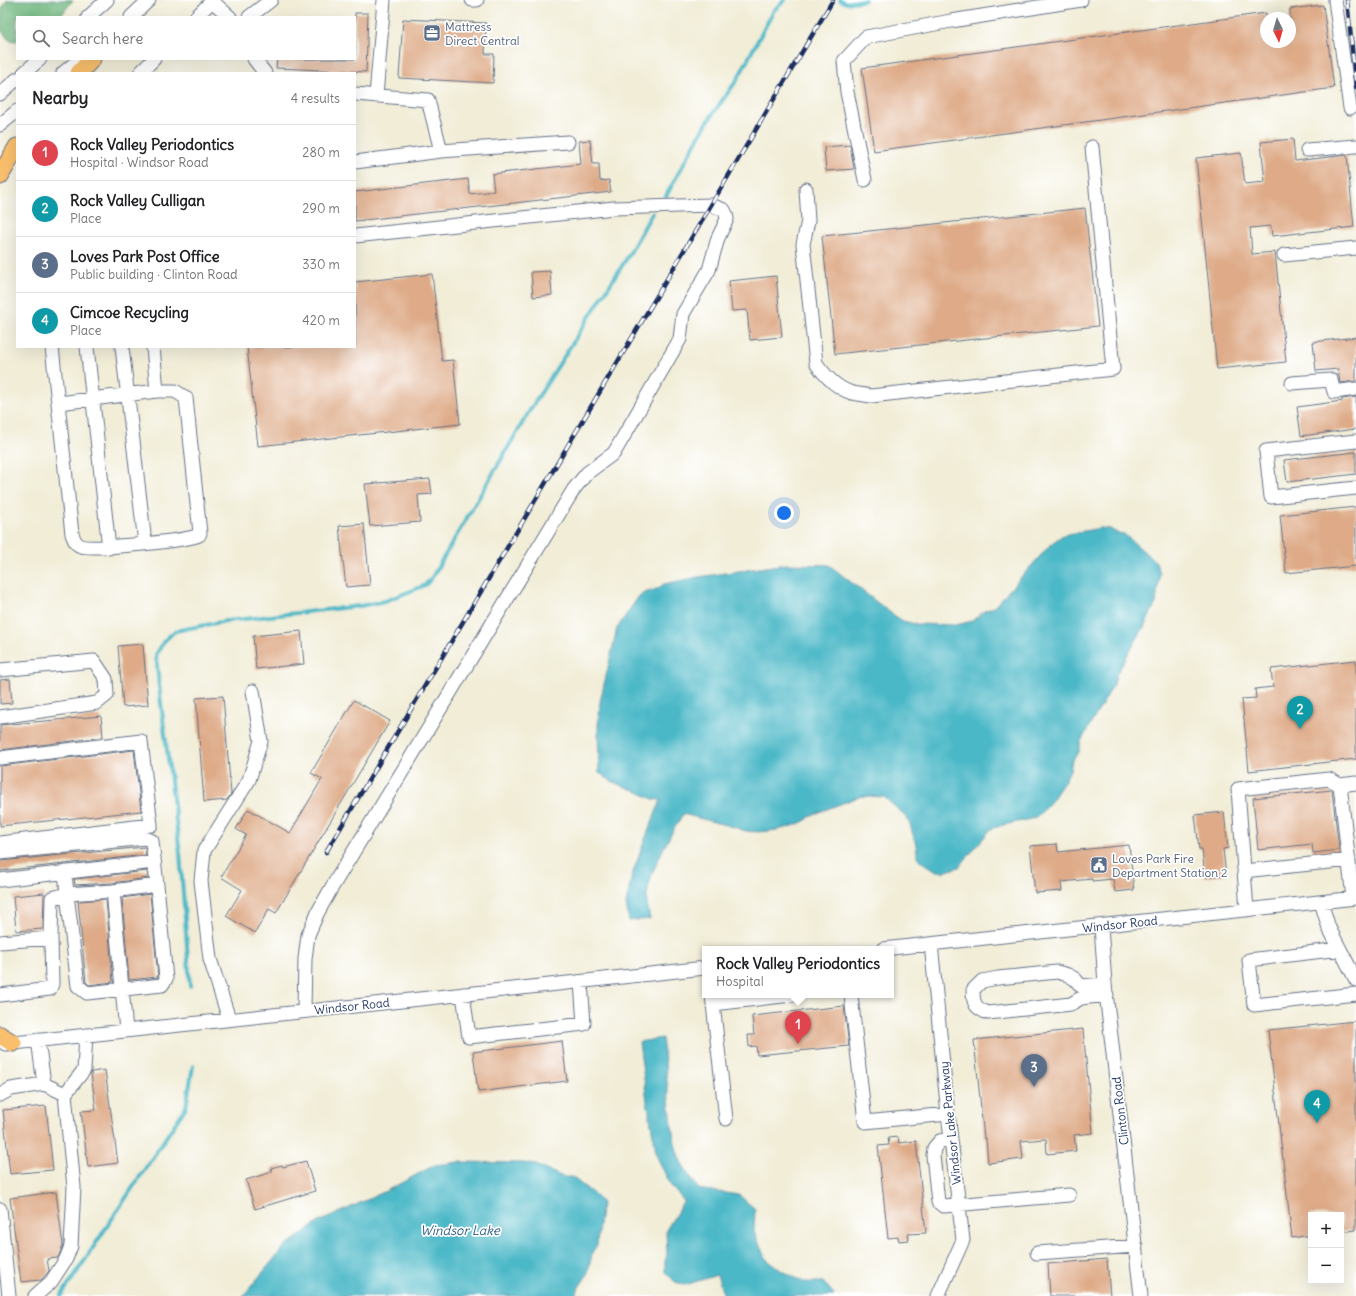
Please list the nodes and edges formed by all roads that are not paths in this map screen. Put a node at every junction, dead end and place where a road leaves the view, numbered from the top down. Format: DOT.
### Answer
graph roads {
  1 [pos="107,0"];
  2 [pos="149,0"];
  3 [pos="213,0"];
  4 [pos="271,0"];
  5 [pos="384,0"];
  6 [pos="472,0"];
  7 [pos="477,0"];
  8 [pos="1081,0"];
  9 [pos="1335,0"];
  10 [pos="89,16"];
  11 [pos="132,16"];
  12 [pos="197,16"];
  13 [pos="229,16"];
  14 [pos="250,16"];
  15 [pos="39,60"];
  16 [pos="79,60"];
  17 [pos="91,60"];
  18 [pos="153,60"];
  19 [pos="255,60"];
  20 [pos="25,72"];
  21 [pos="64,72"];
  22 [pos="80,72"];
  23 [pos="141,72"];
  24 [pos="264,72"];
  25 [pos="16,80"];
  26 [pos="0,94"];
  27 [pos="356,94"];
  28 [pos="376,96"];
  29 [pos="1350,108"];
  30 [pos="16,112"];
  31 [pos="0,125"];
  32 [pos="568,142"];
  33 [pos="1092,146"];
  34 [pos="1356,146"];
  35 [pos="16,149"];
  36 [pos="1306,150"];
  37 [pos="441,151"];
  38 [pos="356,162"];
  39 [pos="0,176"];
  40 [pos="865,180"];
  41 [pos="806,189"];
  42 [pos="356,236"];
  43 [pos="1356,248"];
  44 [pos="1284,256"];
  45 [pos="52,348"];
  46 [pos="87,348"];
  47 [pos="122,348"];
  48 [pos="153,348"];
  49 [pos="1292,383"];
  50 [pos="1356,390"];
  51 [pos="157,391"];
  52 [pos="128,395"];
  53 [pos="93,399"];
  54 [pos="58,403"];
  55 [pos="1356,441"];
  56 [pos="1356,488"];
  57 [pos="145,543"];
  58 [pos="109,548"];
  59 [pos="0,670"];
  60 [pos="253,690"];
  61 [pos="0,717"];
  62 [pos="0,758"];
  63 [pos="1356,783"];
  64 [pos="1340,785"];
  65 [pos="0,843"];
  66 [pos="0,852"];
  67 [pos="1349,860"];
  68 [pos="154,862"];
  69 [pos="1244,871"];
  70 [pos="65,872"];
  71 [pos="0,880"];
  72 [pos="157,885"];
  73 [pos="113,891"];
  74 [pos="67,894"];
  75 [pos="1355,898"];
  76 [pos="1321,902"];
  77 [pos="1246,910"];
  78 [pos="1101,926"];
  79 [pos="51,938"];
  80 [pos="0,942"];
  81 [pos="931,944"];
  82 [pos="894,948"];
  83 [pos="1340,949"];
  84 [pos="702,968"];
  85 [pos="1356,980"];
  86 [pos="581,982"];
  87 [pos="122,989"];
  88 [pos="1106,990"];
  89 [pos="463,994"];
  90 [pos="1356,994"];
  91 [pos="0,995"];
  92 [pos="744,998"];
  93 [pos="851,998"];
  94 [pos="712,1000"];
  95 [pos="304,1011"];
  96 [pos="229,1019"];
  97 [pos="126,1030"];
  98 [pos="86,1035"];
  99 [pos="38,1040"];
  100 [pos="3,1042"];
  101 [pos="44,1084"];
  102 [pos="65,1094"];
  103 [pos="0,1095"];
  104 [pos="948,1114"];
  105 [pos="726,1119"];
  106 [pos="951,1139"];
  107 [pos="1069,1195"];
  108 [pos="959,1205"];
  109 [pos="0,1209"];
  110 [pos="1136,1246"];
  111 [pos="1037,1254"];
  112 [pos="9,1296"];
  113 [pos="35,1296"];
  114 [pos="938,1296"];
  115 [pos="1141,1296"];
  1 -- 10 [label="street"];
  2 -- 11 [label="street"];
  3 -- 12 [label="street"];
  3 -- 13 [label="street"];
  4 -- 14 [label="street"];
  5 -- 28 [label="street"];
  6 -- 7 [label="street"];
  8 -- 40 [label="street"];
  9 -- 29 [label="street"];
  15 -- 20 [label="street"];
  16 -- 21 [label="street"];
  17 -- 22 [label="main road"];
  18 -- 23 [label="street"];
  19 -- 24 [label="street"];
  25 -- 26 [label="street"];
  27 -- 28 [label="street"];
  28 -- 37 [label="street"];
  30 -- 31 [label="street"];
  32 -- 37 [label="street"];
  33 -- 41 [label="street"];
  34 -- 36 [label="street"];
  35 -- 39 [label="main road"];
  37 -- 38 [label="street"];
  42 -- 95 [label="street"];
  43 -- 44 [label="street"];
  45 -- 54 [label="street"];
  46 -- 53 [label="street"];
  47 -- 52 [label="street"];
  48 -- 51 [label="street"];
  49 -- 50 [label="street"];
  51 -- 52 [label="street"];
  51 -- 57 [label="street"];
  52 -- 53 [label="street"];
  52 -- 57 [label="street"];
  53 -- 54 [label="street"];
  53 -- 58 [label="street"];
  54 -- 58 [label="street"];
  55 -- 56 [label="street"];
  57 -- 58 [label="street"];
  59 -- 61 [label="street"];
  60 -- 96 [label="street"];
  62 -- 65 [label="street"];
  63 -- 64 [label="street"];
  64 -- 67 [label="street"];
  64 -- 69 [label="street"];
  66 -- 68 [label="street"];
  67 -- 69 [label="street"];
  67 -- 75 [label="street"];
  68 -- 70 [label="street"];
  68 -- 72 [label="street"];
  69 -- 77 [label="street"];
  70 -- 71 [label="street"];
  70 -- 74 [label="street"];
  72 -- 73 [label="street"];
  72 -- 87 [label="street"];
  73 -- 74 [label="street"];
  73 -- 87 [label="street"];
  74 -- 79 [label="street"];
  74 -- 87 [label="street"];
  75 -- 76 [label="street, Windsor Road"];
  76 -- 77 [label="street, Windsor Road"];
  76 -- 83 [label="street"];
  77 -- 78 [label="street, Windsor Road"];
  78 -- 81 [label="street, Windsor Road"];
  78 -- 88 [label="street, Clinton Road"];
  79 -- 80 [label="street"];
  79 -- 91 [label="street"];
  81 -- 82 [label="street, Windsor Road"];
  81 -- 104 [label="street, Windsor Lake Parkway"];
  83 -- 85 [label="street"];
  83 -- 90 [label="street"];
  84 -- 86 [label="street, Windsor Road"];
  86 -- 89 [label="street, Windsor Road"];
  86 -- 89 [label="street"];
  87 -- 97 [label="street"];
  88 -- 88 [label="street"];
  88 -- 110 [label="street, Clinton Road"];
  89 -- 95 [label="street, Windsor Road"];
  92 -- 94 [label="street"];
  93 -- 104 [label="street"];
  94 -- 105 [label="street"];
  95 -- 96 [label="street, Windsor Road"];
  96 -- 97 [label="street, Windsor Road"];
  97 -- 98 [label="street, Windsor Road"];
  98 -- 99 [label="street, Windsor Road"];
  98 -- 102 [label="street"];
  99 -- 100 [label="street, Windsor Road"];
  99 -- 101 [label="street"];
  101 -- 102 [label="street"];
  101 -- 103 [label="street"];
  102 -- 113 [label="street"];
  104 -- 106 [label="street, Windsor Lake Parkway"];
  106 -- 108 [label="street, Windsor Lake Parkway"];
  106 -- 108 [label="street"];
  107 -- 108 [label="street"];
  108 -- 114 [label="street, Windsor Lake Parkway"];
  109 -- 112 [label="street"];
  110 -- 111 [label="street"];
  110 -- 115 [label="street, Clinton Road"];
}
